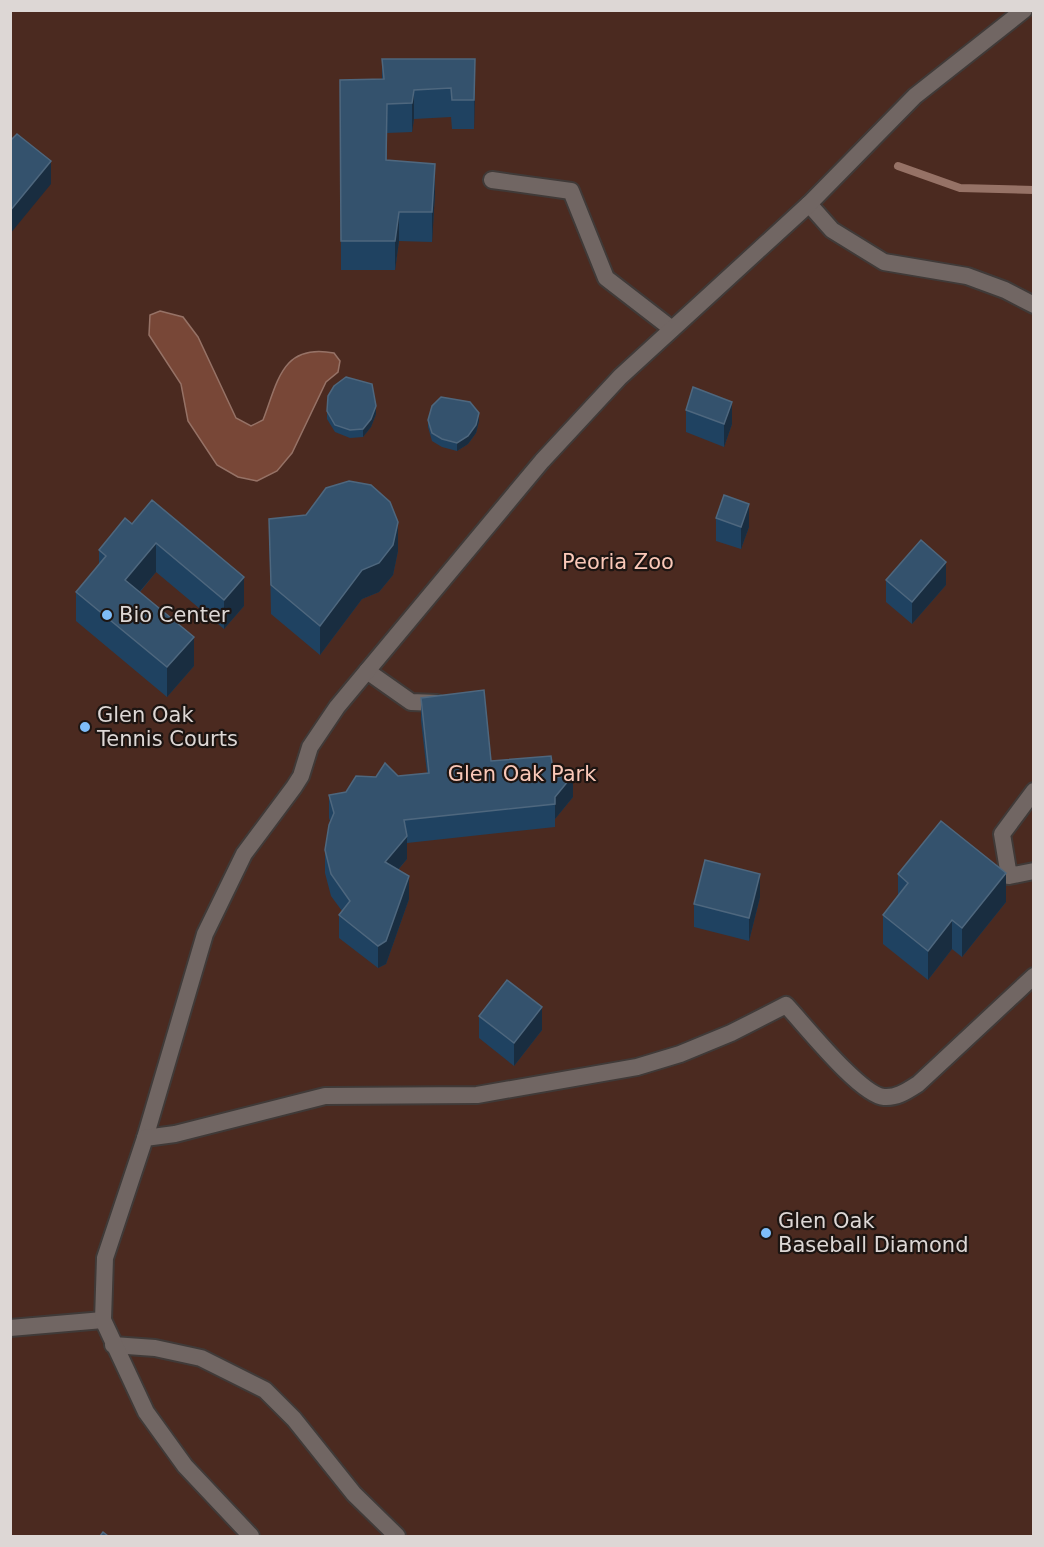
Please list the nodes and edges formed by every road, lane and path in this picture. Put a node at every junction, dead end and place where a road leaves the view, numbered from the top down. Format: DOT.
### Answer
graph roads {
  1 [pos="1024,10"];
  2 [pos="492,180"];
  3 [pos="809,204"];
  4 [pos="1034,305"];
  5 [pos="672,329"];
  6 [pos="367,671"];
  7 [pos="437,703"];
  8 [pos="1034,791"];
  9 [pos="1034,871"];
  10 [pos="1034,976"];
  11 [pos="145,1138"];
  12 [pos="103,1320"];
  13 [pos="10,1328"];
  14 [pos="113,1345"];
  15 [pos="251,1536"];
  16 [pos="397,1536"];
  1 -- 3 [label="lane"];
  2 -- 5 [label="lane"];
  3 -- 4 [label="lane"];
  3 -- 5 [label="lane"];
  5 -- 6 [label="lane"];
  6 -- 7 [label="lane"];
  6 -- 11 [label="lane"];
  8 -- 9 [label="lane"];
  10 -- 11 [label="lane"];
  11 -- 12 [label="lane"];
  12 -- 13 [label="lane"];
  12 -- 14 [label="lane"];
  14 -- 15 [label="lane"];
  14 -- 16 [label="lane"];
}
